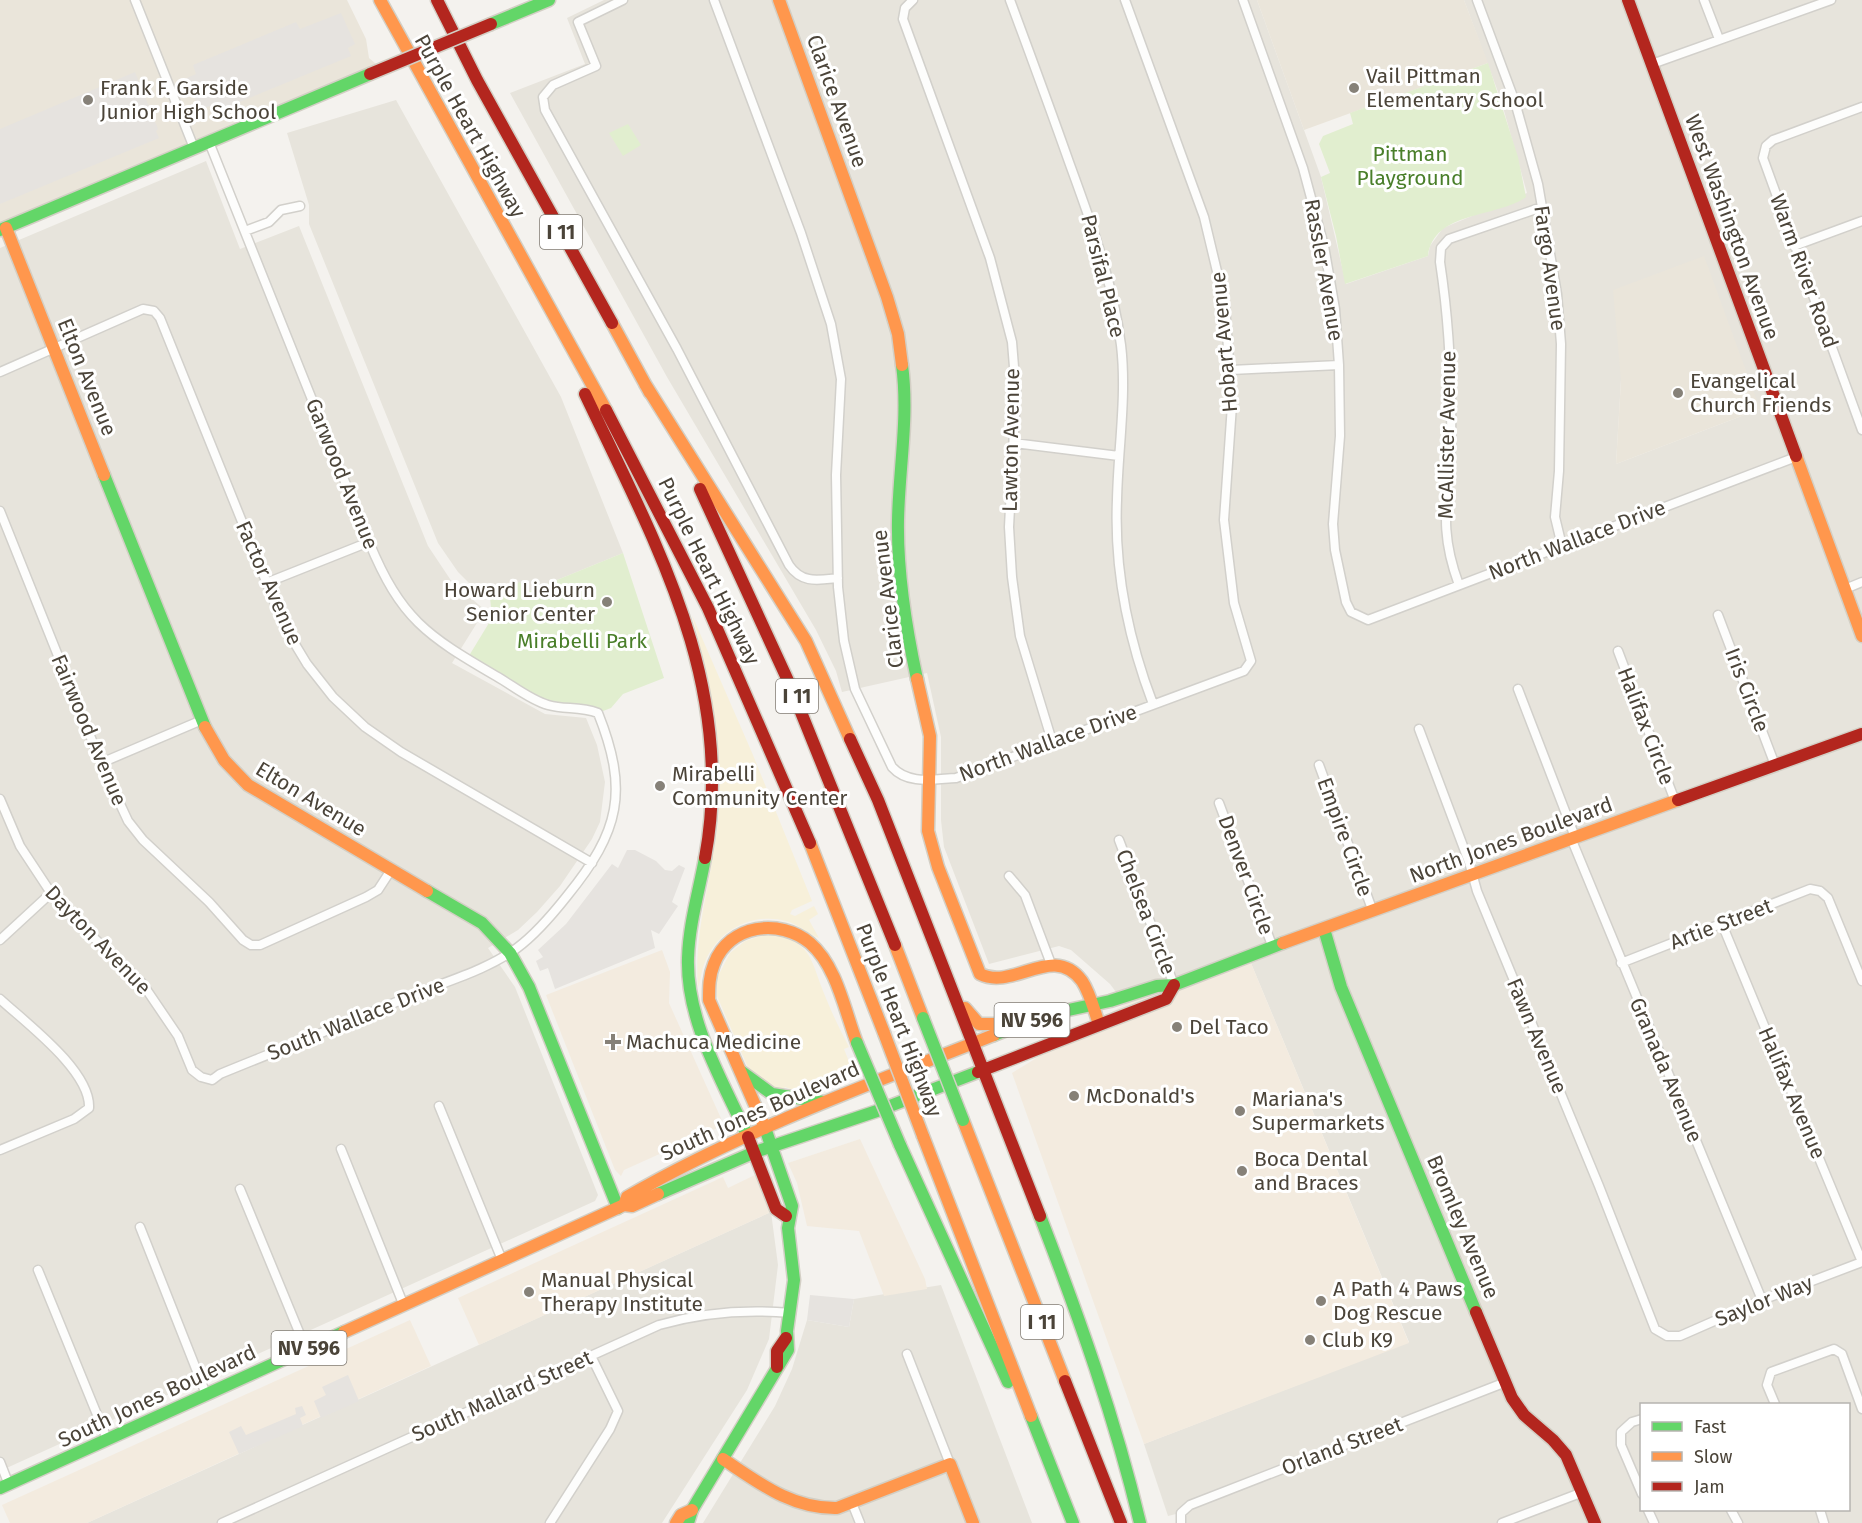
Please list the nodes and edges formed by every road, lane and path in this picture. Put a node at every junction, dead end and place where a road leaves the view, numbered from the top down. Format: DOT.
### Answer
graph roads {
  1 [pos="135,0"];
  2 [pos="380,0"];
  3 [pos="437,0"];
  4 [pos="549,0"];
  5 [pos="623,0"];
  6 [pos="714,0"];
  7 [pos="779,0"];
  8 [pos="913,0"];
  9 [pos="1010,0"];
  10 [pos="1125,0"];
  11 [pos="1243,0"];
  12 [pos="1477,0"];
  13 [pos="1628,0"];
  14 [pos="1704,0"];
  15 [pos="1831,0"];
  16 [pos="1818,2"];
  17 [pos="1719,39"];
  18 [pos="1652,64"];
  19 [pos="1862,107"];
  20 [pos="209,142"];
  21 [pos="194,148"];
  22 [pos="300,206"];
  23 [pos="1542,207"];
  24 [pos="1862,221"];
  25 [pos="3,229"];
  26 [pos="245,231"];
  27 [pos="1794,246"];
  28 [pos="535,285"];
  29 [pos="55,348"];
  30 [pos="1339,365"];
  31 [pos="1231,370"];
  32 [pos="0,372"];
  33 [pos="645,384"];
  34 [pos="1862,430"];
  35 [pos="1014,443"];
  36 [pos="1119,456"];
  37 [pos="1796,457"];
  38 [pos="0,511"];
  39 [pos="369,542"];
  40 [pos="1562,546"];
  41 [pos="838,578"];
  42 [pos="1862,582"];
  43 [pos="266,583"];
  44 [pos="1459,585"];
  45 [pos="1845,589"];
  46 [pos="1718,615"];
  47 [pos="1358,618"];
  48 [pos="1862,636"];
  49 [pos="1618,651"];
  50 [pos="1251,661"];
  51 [pos="1518,689"];
  52 [pos="1153,704"];
  53 [pos="582,707"];
  54 [pos="202,720"];
  55 [pos="1419,729"];
  56 [pos="1862,734"];
  57 [pos="1052,741"];
  58 [pos="101,763"];
  59 [pos="1319,765"];
  60 [pos="1775,765"];
  61 [pos="930,780"];
  62 [pos="0,799"];
  63 [pos="1674,801"];
  64 [pos="1220,803"];
  65 [pos="1573,838"];
  66 [pos="1119,840"];
  67 [pos="592,863"];
  68 [pos="391,870"];
  69 [pos="1473,874"];
  70 [pos="1008,876"];
  71 [pos="51,893"];
  72 [pos="1372,909"];
  73 [pos="1722,924"];
  74 [pos="1324,929"];
  75 [pos="0,940"];
  76 [pos="1273,948"];
  77 [pos="510,953"];
  78 [pos="1621,963"];
  79 [pos="1051,964"];
  80 [pos="1862,981"];
  81 [pos="1174,985"];
  82 [pos="0,999"];
  83 [pos="958,1002"];
  84 [pos="1092,1006"];
  85 [pos="1099,1024"];
  86 [pos="1007,1029"];
  87 [pos="974,1042"];
  88 [pos="919,1064"];
  89 [pos="736,1065"];
  90 [pos="984,1070"];
  91 [pos="201,1077"];
  92 [pos="930,1091"];
  93 [pos="823,1102"];
  94 [pos="439,1106"];
  95 [pos="765,1128"];
  96 [pos="748,1137"];
  97 [pos="772,1146"];
  98 [pos="341,1149"];
  99 [pos="0,1150"];
  100 [pos="755,1152"];
  101 [pos="240,1190"];
  102 [pos="621,1206"];
  103 [pos="786,1216"];
  104 [pos="140,1227"];
  105 [pos="502,1260"];
  106 [pos="1862,1262"];
  107 [pos="38,1270"];
  108 [pos="1762,1300"];
  109 [pos="404,1306"];
  110 [pos="791,1313"];
  111 [pos="1666,1336"];
  112 [pos="306,1349"];
  113 [pos="907,1354"];
  114 [pos="591,1356"];
  115 [pos="1506,1382"];
  116 [pos="206,1394"];
  117 [pos="1775,1403"];
  118 [pos="1862,1409"];
  119 [pos="1640,1420"];
  120 [pos="107,1439"];
  121 [pos="723,1459"];
  122 [pos="0,1462"];
  123 [pos="950,1464"];
  124 [pos="5,1487"];
  125 [pos="1582,1492"];
  126 [pos="1640,1492"];
  127 [pos="852,1503"];
  128 [pos="692,1510"];
  129 [pos="222,1523"];
  130 [pos="550,1523"];
  131 [pos="676,1523"];
  132 [pos="688,1523"];
  133 [pos="860,1523"];
  134 [pos="973,1523"];
  135 [pos="1072,1523"];
  136 [pos="1120,1523"];
  137 [pos="1140,1523"];
  138 [pos="1181,1523"];
  139 [pos="1502,1523"];
  140 [pos="1596,1523"];
  1 -- 21 [label="street"];
  2 -- 28 [label="main road, Purple Heart Highway / I 11"];
  3 -- 33 [label="main road, Purple Heart Highway / I 11"];
  4 -- 20 [label="main road, bridge"];
  5 -- 41 [label="street"];
  6 -- 41 [label="street"];
  7 -- 61 [label="main road, Clarice Avenue"];
  8 -- 35 [label="street, Lawton Avenue"];
  9 -- 36 [label="street, Parsifal Place"];
  10 -- 31 [label="street, Hobart Avenue"];
  11 -- 30 [label="street, Rassler Avenue"];
  12 -- 23 [label="street, Fargo Avenue"];
  13 -- 18 [label="main road, West Washington Avenue"];
  14 -- 17 [label="street"];
  15 -- 16 [label="street"];
  16 -- 17 [label="street"];
  17 -- 18 [label="street"];
  18 -- 37 [label="main road, West Washington Avenue"];
  19 -- 27 [label="street, Warm River Road"];
  20 -- 21 [label="main road"];
  20 -- 26 [label="street, Garwood Avenue"];
  21 -- 25 [label="main road"];
  22 -- 26 [label="street"];
  23 -- 40 [label="street, Fargo Avenue"];
  23 -- 44 [label="street, McAllister Avenue"];
  24 -- 27 [label="street"];
  25 -- 29 [label="main road, Elton Avenue"];
  26 -- 39 [label="street, Garwood Avenue"];
  27 -- 34 [label="street, Warm River Road"];
  28 -- 96 [label="main road"];
  28 -- 135 [label="main road, Purple Heart Highway / I 11, bridge"];
  29 -- 32 [label="street"];
  29 -- 43 [label="street, Factor Avenue"];
  29 -- 54 [label="main road, Elton Avenue"];
  30 -- 31 [label="street"];
  30 -- 47 [label="street, Rassler Avenue"];
  31 -- 50 [label="street, Hobart Avenue"];
  33 -- 83 [label="main road"];
  33 -- 136 [label="main road, Purple Heart Highway / I 11, bridge"];
  35 -- 36 [label="street"];
  35 -- 57 [label="street, Lawton Avenue"];
  36 -- 52 [label="street, Parsifal Place"];
  37 -- 40 [label="street, North Wallace Drive"];
  37 -- 45 [label="main road, West Washington Avenue"];
  38 -- 58 [label="street, Fairwood Avenue"];
  39 -- 43 [label="street"];
  39 -- 53 [label="street, Garwood Avenue"];
  40 -- 44 [label="street, North Wallace Drive"];
  41 -- 61 [label="street, North Wallace Drive"];
  42 -- 45 [label="street"];
  43 -- 67 [label="street, Factor Avenue"];
  44 -- 47 [label="street, North Wallace Drive"];
  45 -- 48 [label="main road, West Washington Avenue"];
  46 -- 60 [label="street, Iris Circle"];
  49 -- 63 [label="street, Halifax Circle"];
  50 -- 52 [label="street, North Wallace Drive"];
  51 -- 65 [label="street, Granada Avenue"];
  52 -- 57 [label="street, North Wallace Drive"];
  53 -- 67 [label="street, South Wallace Drive"];
  54 -- 58 [label="street"];
  54 -- 68 [label="main road, Elton Avenue"];
  55 -- 69 [label="street, Fawn Avenue"];
  56 -- 60 [label="main road, North Jones Boulevard"];
  57 -- 61 [label="street, North Wallace Drive"];
  58 -- 68 [label="street, Fairwood Avenue"];
  59 -- 72 [label="street, Empire Circle"];
  60 -- 63 [label="main road, North Jones Boulevard"];
  61 -- 79 [label="main road, Clarice Avenue"];
  62 -- 71 [label="street, Dayton Avenue"];
  63 -- 65 [label="main road, North Jones Boulevard"];
  64 -- 76 [label="street, Denver Circle"];
  65 -- 69 [label="main road, North Jones Boulevard"];
  65 -- 78 [label="street, Granada Avenue"];
  66 -- 81 [label="street, Chelsea Circle"];
  67 -- 77 [label="street, South Wallace Drive"];
  68 -- 77 [label="main road, Elton Avenue"];
  69 -- 72 [label="main road, North Jones Boulevard"];
  69 -- 111 [label="street, Fawn Avenue"];
  70 -- 79 [label="street"];
  71 -- 75 [label="street"];
  71 -- 91 [label="street, Dayton Avenue"];
  72 -- 74 [label="main road, North Jones Boulevard"];
  73 -- 78 [label="street, Artie Street"];
  73 -- 80 [label="street, Artie Street"];
  73 -- 106 [label="street, Halifax Avenue"];
  74 -- 76 [label="main road, North Jones Boulevard"];
  74 -- 115 [label="main road, Bromley Avenue"];
  76 -- 81 [label="main road, North Jones Boulevard"];
  77 -- 91 [label="street, South Wallace Drive"];
  77 -- 102 [label="main road, Elton Avenue"];
  78 -- 108 [label="street, Granada Avenue"];
  79 -- 84 [label="main road"];
  81 -- 84 [label="main road, North Jones Boulevard"];
  81 -- 85 [label="main road, North Jones Boulevard"];
  82 -- 99 [label="street"];
  83 -- 86 [label="main road"];
  83 -- 87 [label="main road"];
  84 -- 85 [label="main road"];
  84 -- 86 [label="main road, North Jones Boulevard / NV 596"];
  85 -- 90 [label="main road, North Jones Boulevard / NV 596"];
  86 -- 87 [label="main road, North Jones Boulevard / NV 596"];
  87 -- 88 [label="main road, North Jones Boulevard / NV 596"];
  87 -- 90 [label="main road"];
  88 -- 93 [label="main road, South Jones Boulevard / NV 596"];
  89 -- 93 [label="main road"];
  89 -- 95 [label="main road"];
  89 -- 135 [label="main road, bridge"];
  90 -- 92 [label="main road, North Jones Boulevard / NV 596"];
  90 -- 137 [label="main road"];
  92 -- 97 [label="main road, South Jones Boulevard / NV 596"];
  93 -- 95 [label="main road, South Jones Boulevard / NV 596"];
  94 -- 105 [label="street"];
  95 -- 96 [label="main road, South Jones Boulevard / NV 596"];
  95 -- 97 [label="main road"];
  96 -- 100 [label="main road"];
  96 -- 102 [label="main road, South Jones Boulevard / NV 596"];
  97 -- 100 [label="main road, South Jones Boulevard / NV 596"];
  97 -- 103 [label="main road"];
  98 -- 109 [label="street"];
  100 -- 102 [label="main road, South Jones Boulevard / NV 596"];
  100 -- 103 [label="main road"];
  101 -- 112 [label="street"];
  102 -- 105 [label="main road, South Jones Boulevard / NV 596"];
  103 -- 110 [label="main road"];
  104 -- 116 [label="street"];
  105 -- 109 [label="main road, South Jones Boulevard / NV 596"];
  106 -- 108 [label="street, Saylor Way"];
  107 -- 120 [label="street"];
  108 -- 111 [label="street, Saylor Way"];
  109 -- 112 [label="main road, South Jones Boulevard / NV 596"];
  110 -- 114 [label="street, South Mallard Street"];
  110 -- 121 [label="main road"];
  112 -- 116 [label="main road, South Jones Boulevard / NV 596"];
  113 -- 123 [label="street"];
  114 -- 129 [label="street, South Mallard Street"];
  114 -- 130 [label="street"];
  115 -- 125 [label="main road, Bromley Avenue"];
  115 -- 138 [label="street, Orland Street"];
  116 -- 120 [label="main road, South Jones Boulevard / NV 596"];
  117 -- 118 [label="street"];
  119 -- 126 [label="street"];
  120 -- 124 [label="main road, South Jones Boulevard / NV 596"];
  121 -- 127 [label="main road"];
  121 -- 128 [label="main road"];
  122 -- 124 [label="street"];
  123 -- 127 [label="main road"];
  123 -- 134 [label="main road"];
  125 -- 139 [label="street"];
  125 -- 140 [label="main road, Bromley Avenue"];
  127 -- 133 [label="street"];
  128 -- 131 [label="main road"];
  128 -- 132 [label="main road"];
}
